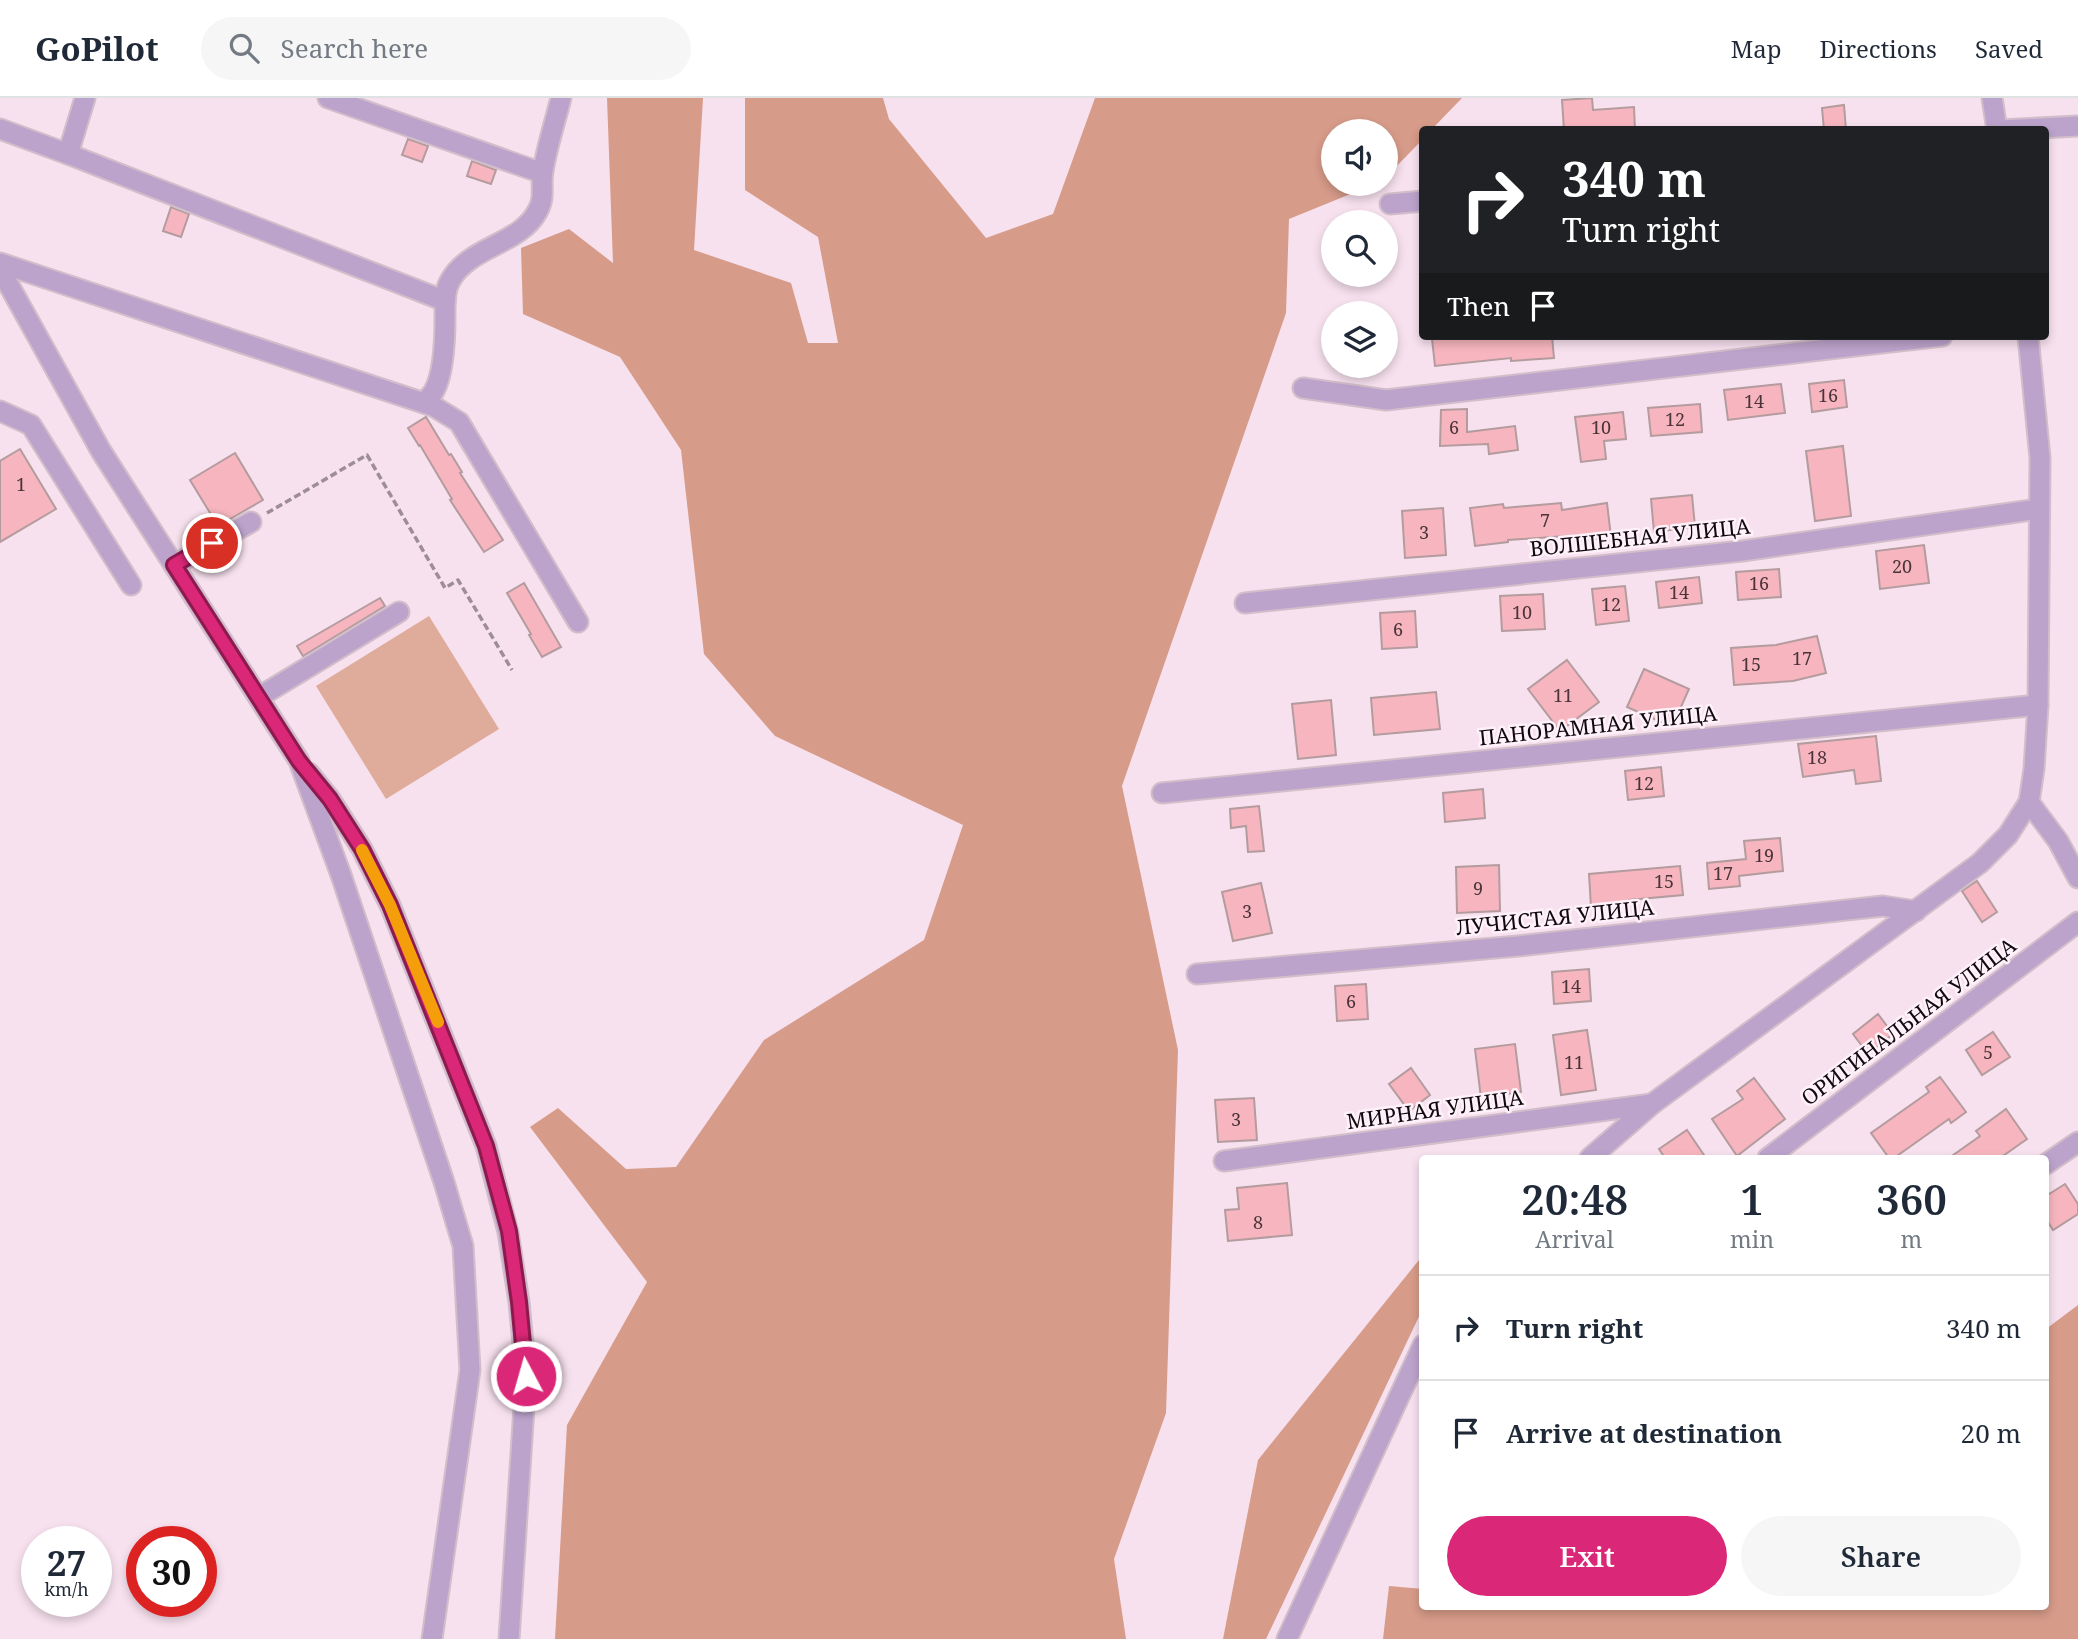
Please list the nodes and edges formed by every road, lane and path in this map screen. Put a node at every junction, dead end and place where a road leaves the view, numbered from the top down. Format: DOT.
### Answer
graph roads {
  1 [pos="85,98"];
  2 [pos="328,98"];
  3 [pos="561,98"];
  4 [pos="1992,98"];
  5 [pos="1998,126"];
  6 [pos="2078,126"];
  7 [pos="2049,127"];
  8 [pos="0,129"];
  9 [pos="68,154"];
  10 [pos="542,173"];
  11 [pos="1419,201"];
  12 [pos="1390,204"];
  13 [pos="0,263"];
  14 [pos="0,269"];
  15 [pos="445,300"];
  16 [pos="1907,340"];
  17 [pos="2028,340"];
  18 [pos="1303,388"];
  19 [pos="424,403"];
  20 [pos="0,411"];
  21 [pos="2039,509"];
  22 [pos="251,522"];
  23 [pos="174,565"];
  24 [pos="131,585"];
  25 [pos="1245,603"];
  26 [pos="399,612"];
  27 [pos="578,622"];
  28 [pos="512,670"];
  29 [pos="259,697"];
  30 [pos="2038,705"];
  31 [pos="299,761"];
  32 [pos="1162,793"];
  33 [pos="2029,802"];
  34 [pos="2078,878"];
  35 [pos="1916,911"];
  36 [pos="2078,922"];
  37 [pos="1197,974"];
  38 [pos="1652,1104"];
  39 [pos="2078,1142"];
  40 [pos="1593,1155"];
  41 [pos="1772,1155"];
  42 [pos="1224,1161"];
  43 [pos="2049,1162"];
  44 [pos="1419,1354"];
  45 [pos="432,1639"];
  46 [pos="509,1639"];
  47 [pos="1287,1639"];
  1 -- 9 [label="street"];
  2 -- 10 [label="street"];
  3 -- 10 [label="street"];
  4 -- 5 [label="street"];
  6 -- 7 [label="street"];
  8 -- 9 [label="street"];
  9 -- 15 [label="street"];
  10 -- 15 [label="street"];
  11 -- 12 [label="street"];
  13 -- 19 [label="street"];
  14 -- 23 [label="street"];
  15 -- 19 [label="street"];
  16 -- 18 [label="street"];
  17 -- 21 [label="street"];
  19 -- 27 [label="street"];
  20 -- 24 [label="street"];
  21 -- 25 [label="street, ВОЛШЕБНАЯ УЛИЦА"];
  21 -- 30 [label="street"];
  22 -- 23 [label="street"];
  22 -- 28 [label="path"];
  23 -- 29 [label="street"];
  26 -- 29 [label="street"];
  29 -- 31 [label="street"];
  30 -- 32 [label="street, ПАНОРАМНАЯ УЛИЦА"];
  30 -- 33 [label="street"];
  31 -- 45 [label="street"];
  31 -- 46 [label="street"];
  33 -- 34 [label="street"];
  33 -- 35 [label="street"];
  35 -- 37 [label="street, ЛУЧИСТАЯ УЛИЦА"];
  35 -- 38 [label="street"];
  36 -- 41 [label="street, ОРИГИНАЛЬНАЯ УЛИЦА"];
  38 -- 40 [label="street"];
  38 -- 42 [label="street, МИРНАЯ УЛИЦА"];
  39 -- 43 [label="street"];
  44 -- 47 [label="street"];
}
